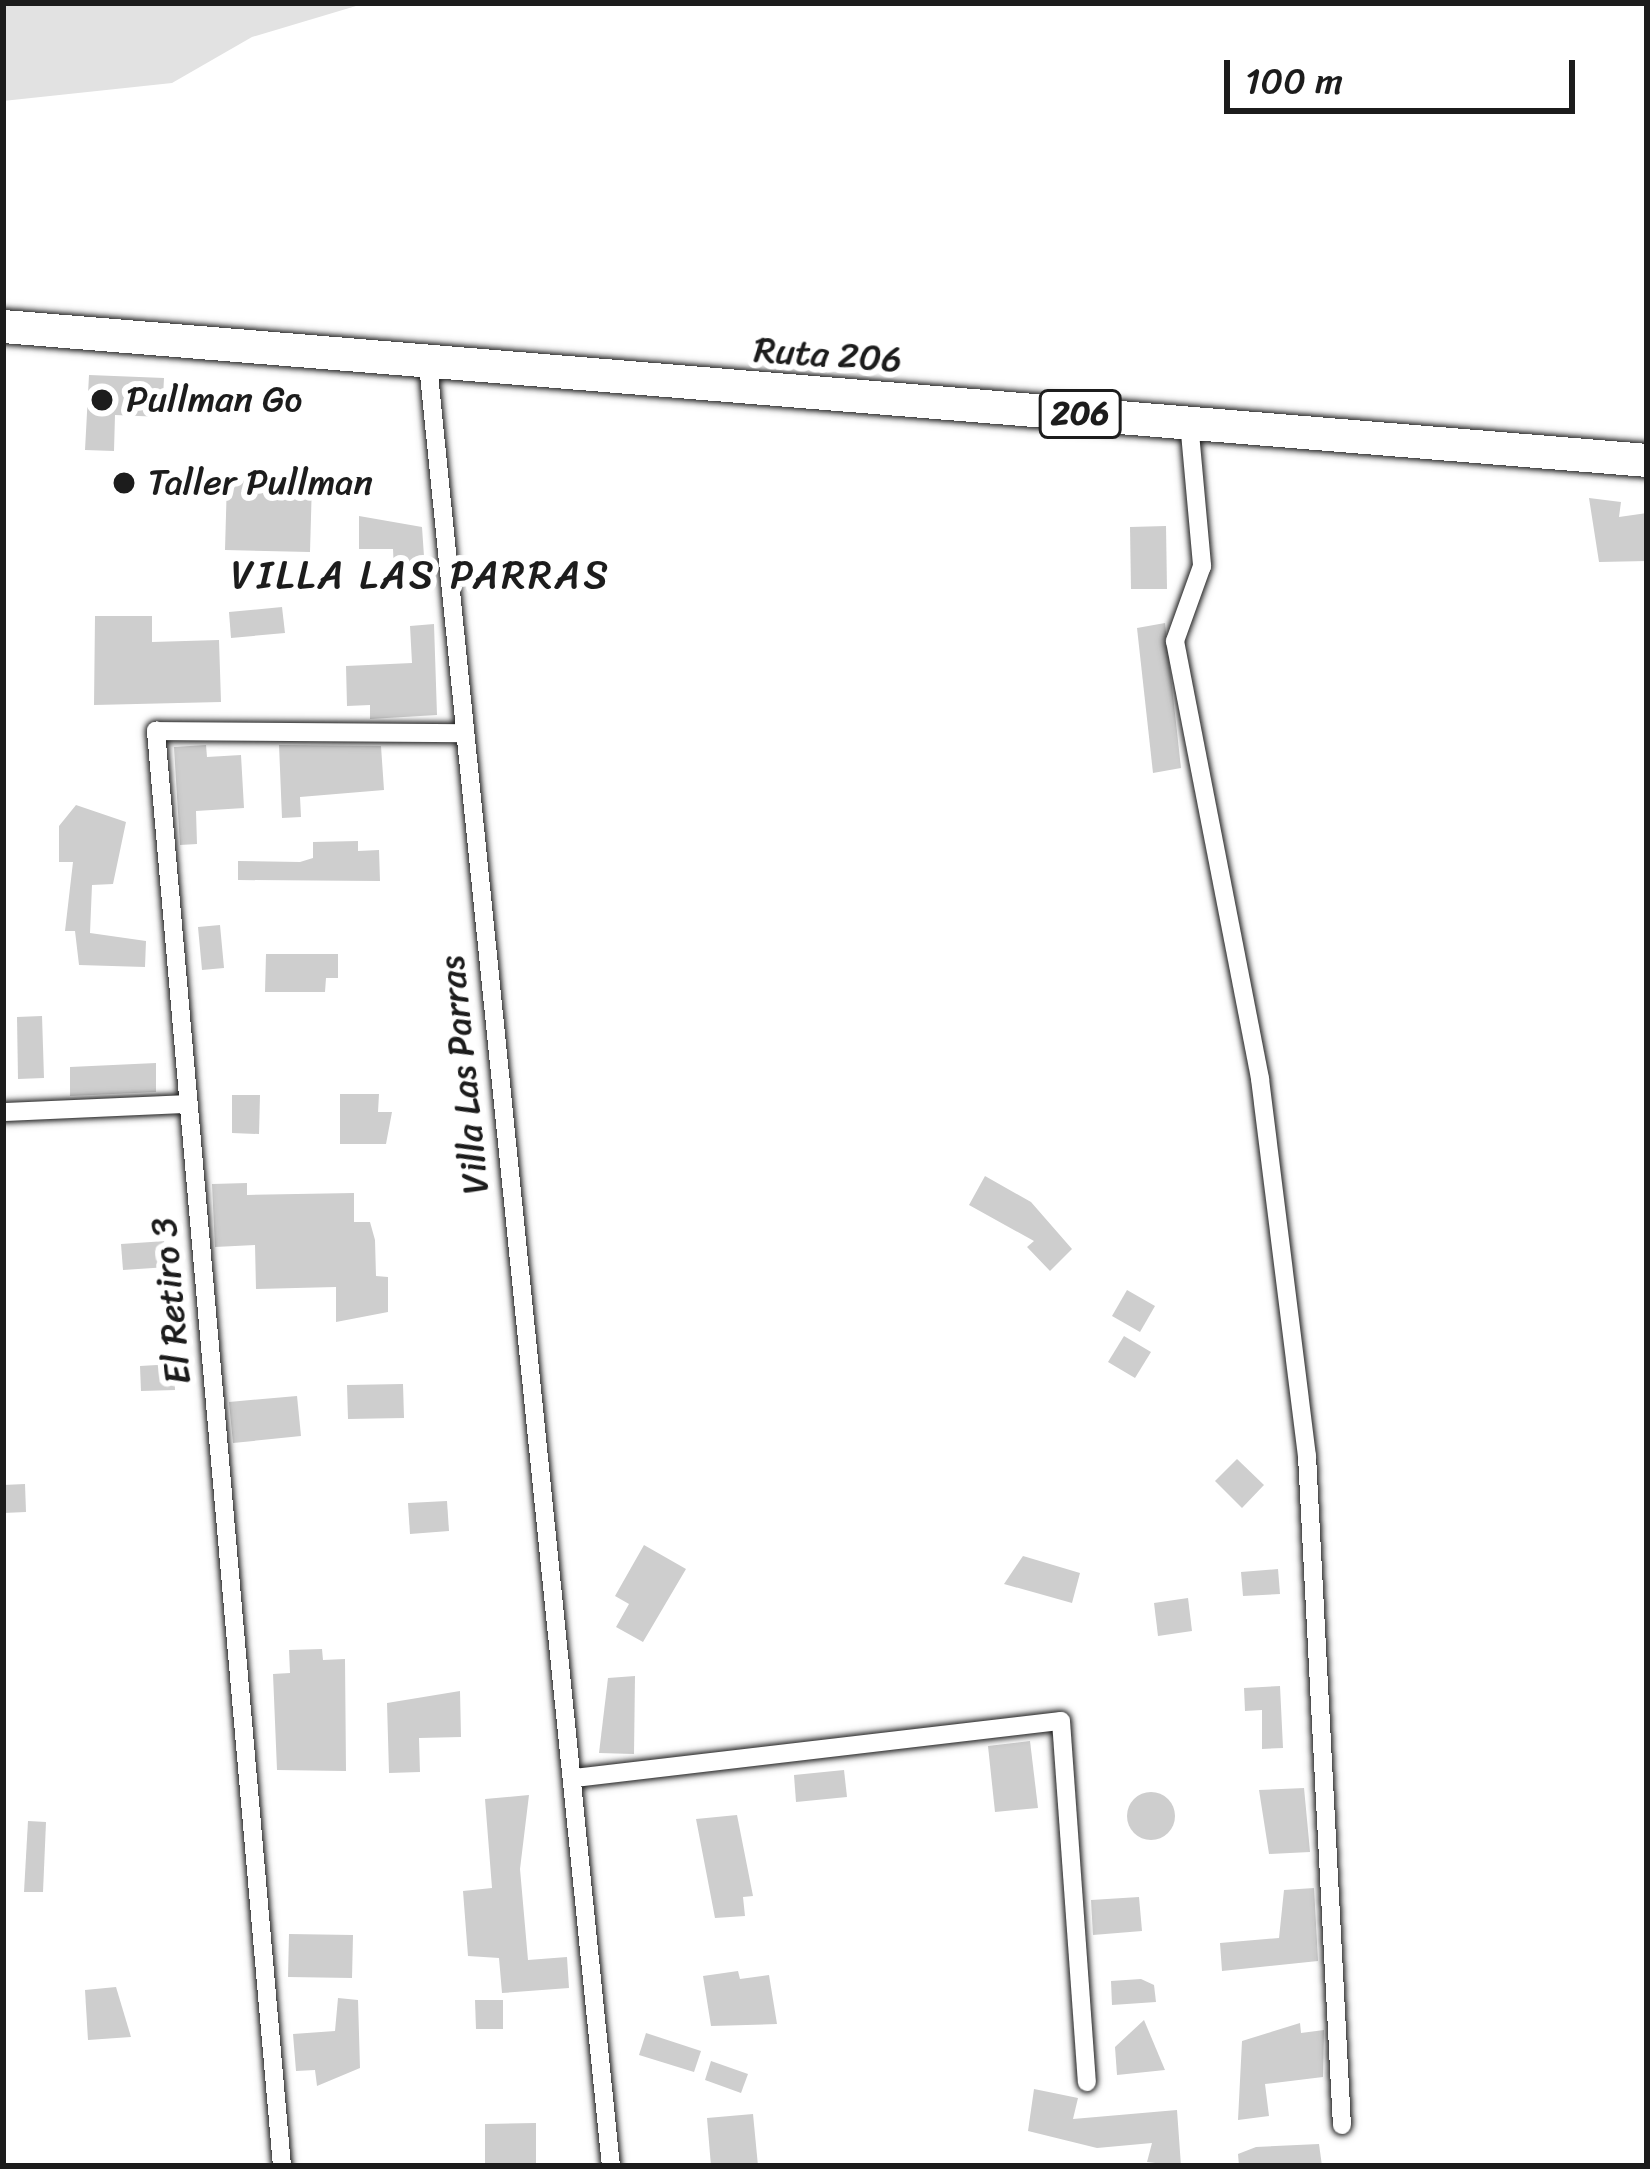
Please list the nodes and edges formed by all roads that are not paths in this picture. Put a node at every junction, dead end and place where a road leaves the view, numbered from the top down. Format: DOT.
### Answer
graph roads {
  1 [pos="3,326"];
  2 [pos="428,365"];
  3 [pos="1189,422"];
  4 [pos="1647,460"];
  5 [pos="460,733"];
  6 [pos="186,1104"];
  7 [pos="3,1112"];
  8 [pos="575,1778"];
  9 [pos="1087,2082"];
  10 [pos="1342,2125"];
  11 [pos="282,2166"];
  12 [pos="610,2166"];
  1 -- 2 [label="highway, Ruta 206 / 206"];
  2 -- 3 [label="highway, Ruta 206 / 206"];
  2 -- 5 [label="street, Villa Las Parras"];
  3 -- 4 [label="highway, Ruta 206 / 206"];
  3 -- 10 [label="street"];
  5 -- 6 [label="street, El Retiro 3"];
  5 -- 8 [label="street, Villa Las Parras"];
  6 -- 7 [label="street"];
  6 -- 11 [label="street, El Retiro 3"];
  8 -- 9 [label="street"];
  8 -- 12 [label="street, Villa Las Parras"];
}
